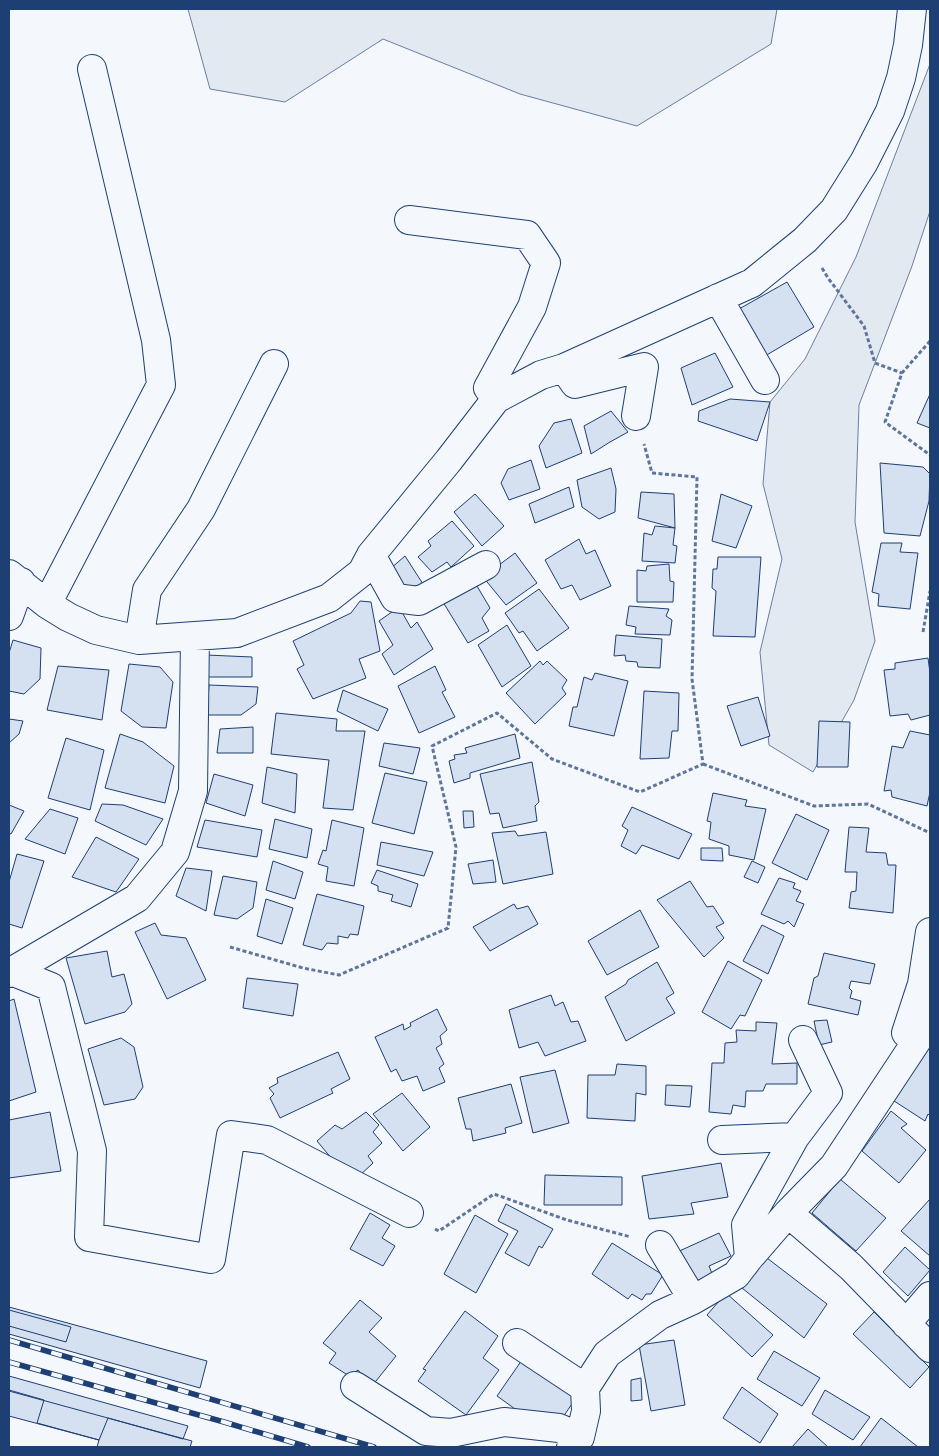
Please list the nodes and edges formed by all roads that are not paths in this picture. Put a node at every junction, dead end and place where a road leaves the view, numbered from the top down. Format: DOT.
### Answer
graph roads {
  1 [pos="912,9"];
  2 [pos="92,69"];
  3 [pos="409,220"];
  4 [pos="718,298"];
  5 [pos="274,364"];
  6 [pos="564,368"];
  7 [pos="765,380"];
  8 [pos="496,399"];
  9 [pos="636,416"];
  10 [pos="372,554"];
  11 [pos="486,564"];
  12 [pos="15,578"];
  13 [pos="47,604"];
  14 [pos="9,616"];
  15 [pos="195,636"];
  16 [pos="139,640"];
  17 [pos="930,932"];
  18 [pos="10,972"];
  19 [pos="930,1012"];
  20 [pos="918,1039"];
  21 [pos="803,1040"];
  22 [pos="795,1137"];
  23 [pos="722,1140"];
  24 [pos="409,1213"];
  25 [pos="788,1213"];
  26 [pos="660,1245"];
  27 [pos="749,1258"];
  28 [pos="930,1296"];
  29 [pos="693,1300"];
  30 [pos="906,1324"];
  31 [pos="517,1343"];
  32 [pos="930,1348"];
  33 [pos="355,1386"];
  34 [pos="585,1388"];
  35 [pos="575,1442"];
  1 -- 4 [label="street"];
  2 -- 13 [label="street"];
  3 -- 8 [label="street"];
  4 -- 6 [label="street"];
  4 -- 7 [label="street"];
  5 -- 16 [label="street"];
  6 -- 8 [label="street"];
  6 -- 9 [label="street"];
  8 -- 10 [label="street"];
  10 -- 11 [label="street"];
  10 -- 15 [label="street"];
  12 -- 13 [label="street"];
  12 -- 14 [label="street"];
  13 -- 16 [label="street"];
  15 -- 16 [label="street"];
  15 -- 18 [label="street"];
  17 -- 20 [label="street"];
  18 -- 24 [label="street"];
  19 -- 20 [label="street"];
  20 -- 25 [label="street"];
  21 -- 22 [label="street"];
  22 -- 23 [label="street"];
  22 -- 27 [label="street"];
  25 -- 27 [label="street"];
  25 -- 30 [label="street"];
  26 -- 29 [label="street"];
  27 -- 29 [label="street"];
  28 -- 30 [label="street"];
  29 -- 34 [label="street"];
  30 -- 32 [label="street"];
  31 -- 34 [label="street"];
  33 -- 35 [label="street"];
  34 -- 35 [label="street"];
}
